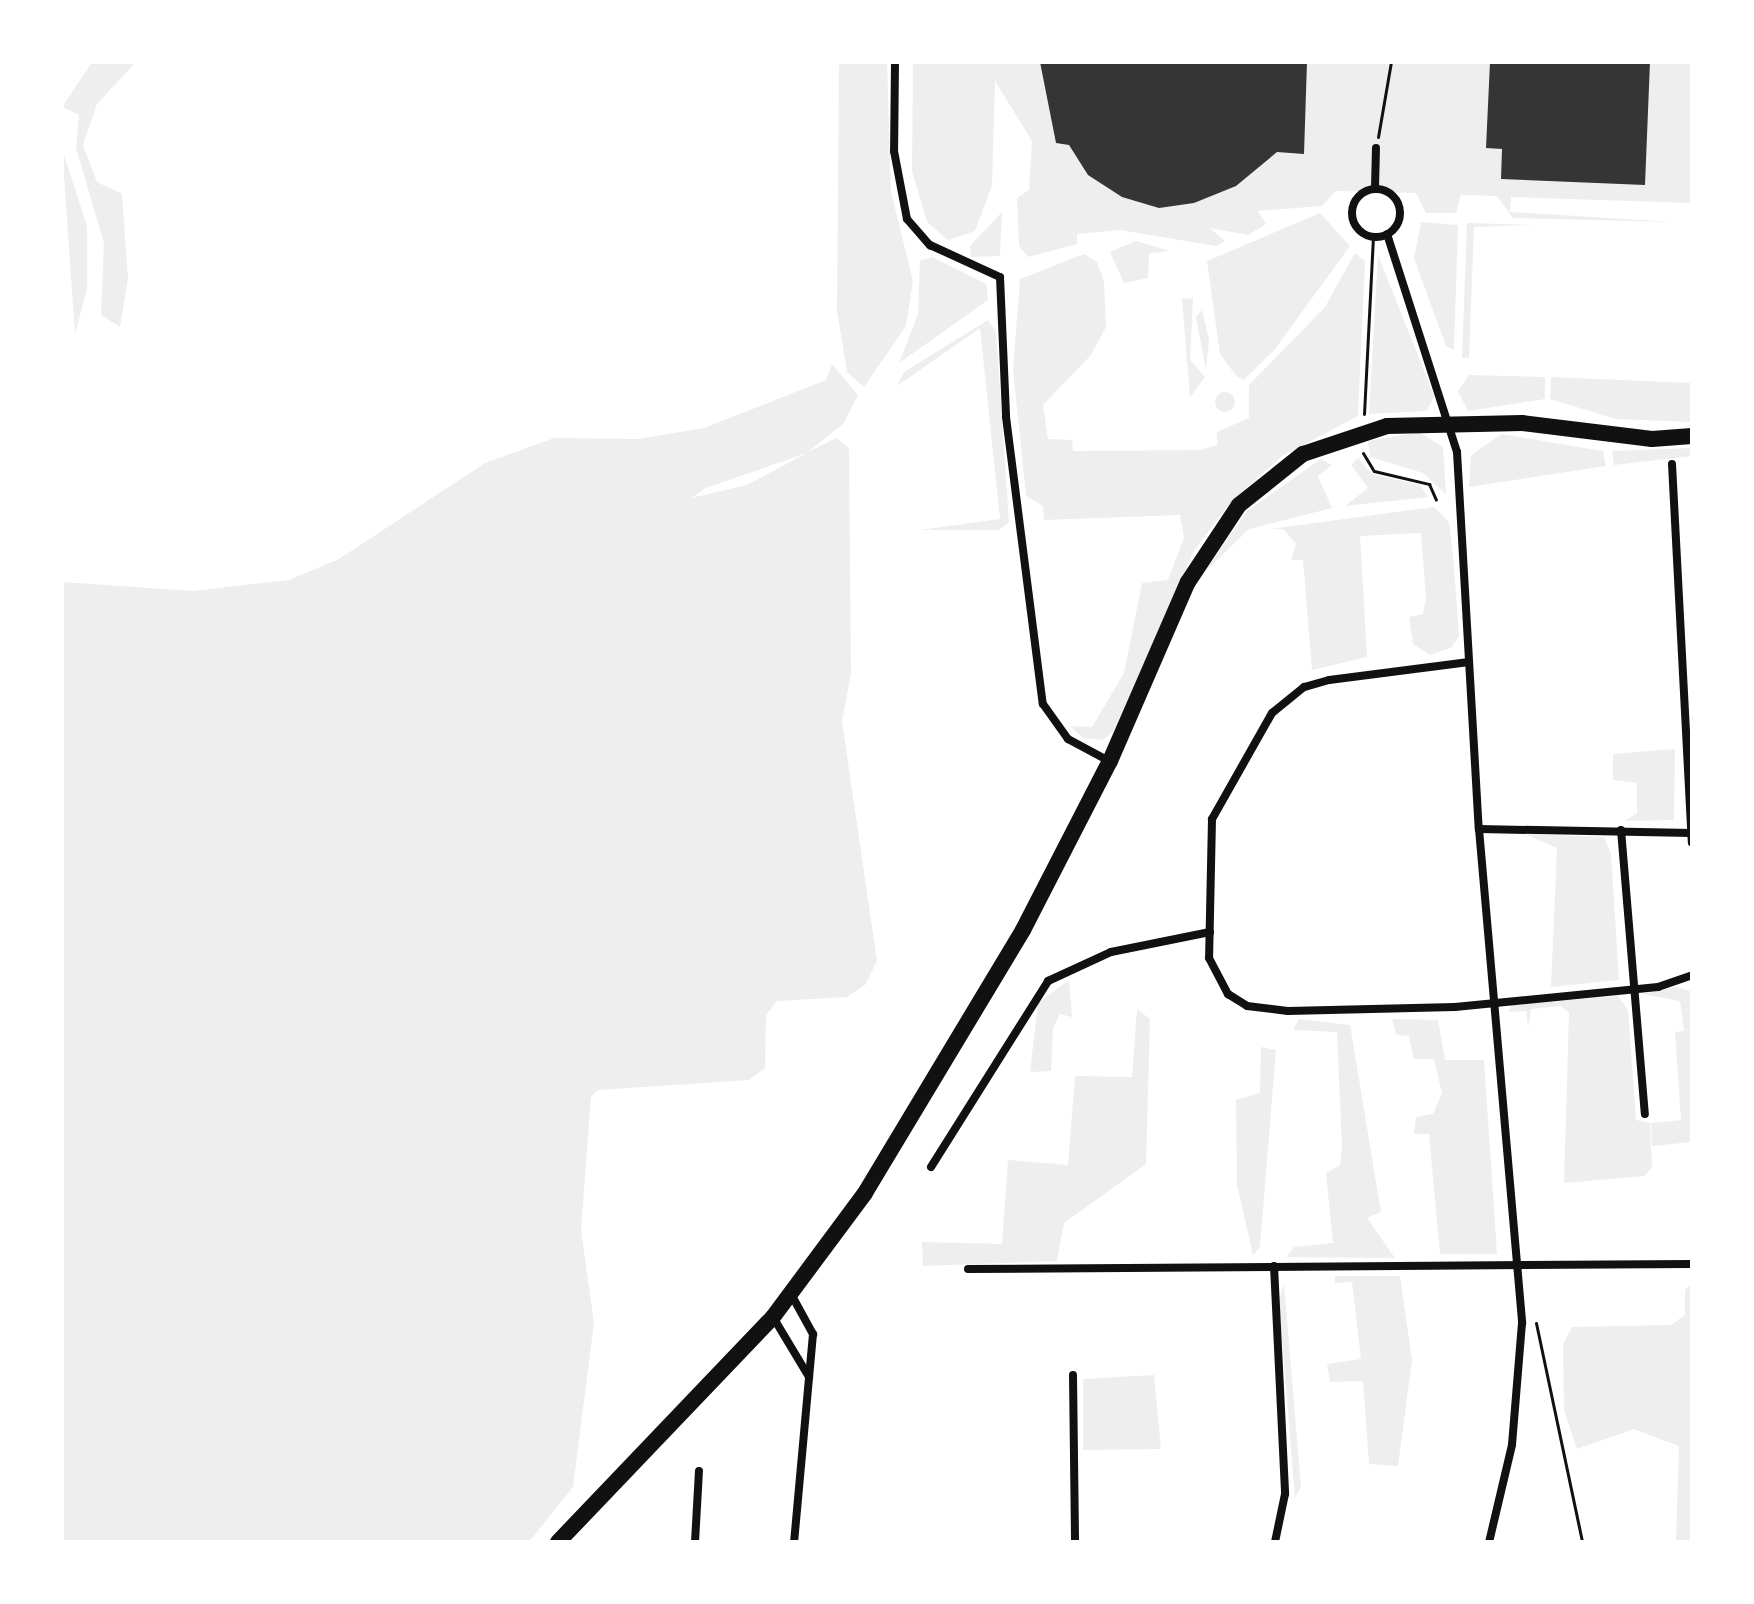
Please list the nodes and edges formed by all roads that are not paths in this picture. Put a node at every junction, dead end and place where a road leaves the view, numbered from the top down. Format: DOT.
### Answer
graph roads {
  1 [pos="895,62"];
  2 [pos="1376,148"];
  3 [pos="1375,188"];
  4 [pos="1387,234"];
  5 [pos="1453,422"];
  6 [pos="1692,436"];
  7 [pos="1672,464"];
  8 [pos="1469,662"];
  9 [pos="1110,761"];
  10 [pos="1479,829"];
  11 [pos="1621,830"];
  12 [pos="1692,833"];
  13 [pos="1692,842"];
  14 [pos="1210,932"];
  15 [pos="1692,975"];
  16 [pos="1631,989"];
  17 [pos="1495,1001"];
  18 [pos="1645,1114"];
  19 [pos="931,1167"];
  20 [pos="1692,1264"];
  21 [pos="1274,1266"];
  22 [pos="1520,1266"];
  23 [pos="968,1269"];
  24 [pos="791,1294"];
  25 [pos="773,1317"];
  26 [pos="1073,1375"];
  27 [pos="809,1378"];
  28 [pos="699,1471"];
  29 [pos="558,1542"];
  30 [pos="695,1542"];
  31 [pos="794,1542"];
  32 [pos="1075,1542"];
  33 [pos="1275,1542"];
  34 [pos="1489,1542"];
  1 -- 9 [label="street"];
  2 -- 3 [label="street"];
  3 -- 4 [label="street"];
  3 -- 4 [label="street"];
  4 -- 5 [label="street"];
  5 -- 6 [label="main road"];
  5 -- 8 [label="street"];
  5 -- 9 [label="main road"];
  7 -- 12 [label="street"];
  8 -- 10 [label="street"];
  8 -- 14 [label="street"];
  9 -- 24 [label="main road"];
  10 -- 11 [label="street"];
  10 -- 17 [label="street"];
  11 -- 12 [label="street"];
  11 -- 16 [label="street"];
  12 -- 13 [label="street"];
  14 -- 17 [label="street"];
  14 -- 19 [label="street"];
  15 -- 16 [label="street"];
  16 -- 17 [label="street"];
  16 -- 18 [label="street"];
  17 -- 22 [label="street"];
  20 -- 22 [label="street"];
  21 -- 22 [label="street"];
  21 -- 23 [label="street"];
  21 -- 33 [label="street"];
  22 -- 34 [label="street"];
  24 -- 25 [label="main road"];
  24 -- 27 [label="street"];
  25 -- 27 [label="street"];
  25 -- 29 [label="main road"];
  26 -- 32 [label="street"];
  27 -- 31 [label="street"];
  28 -- 30 [label="street"];
}
